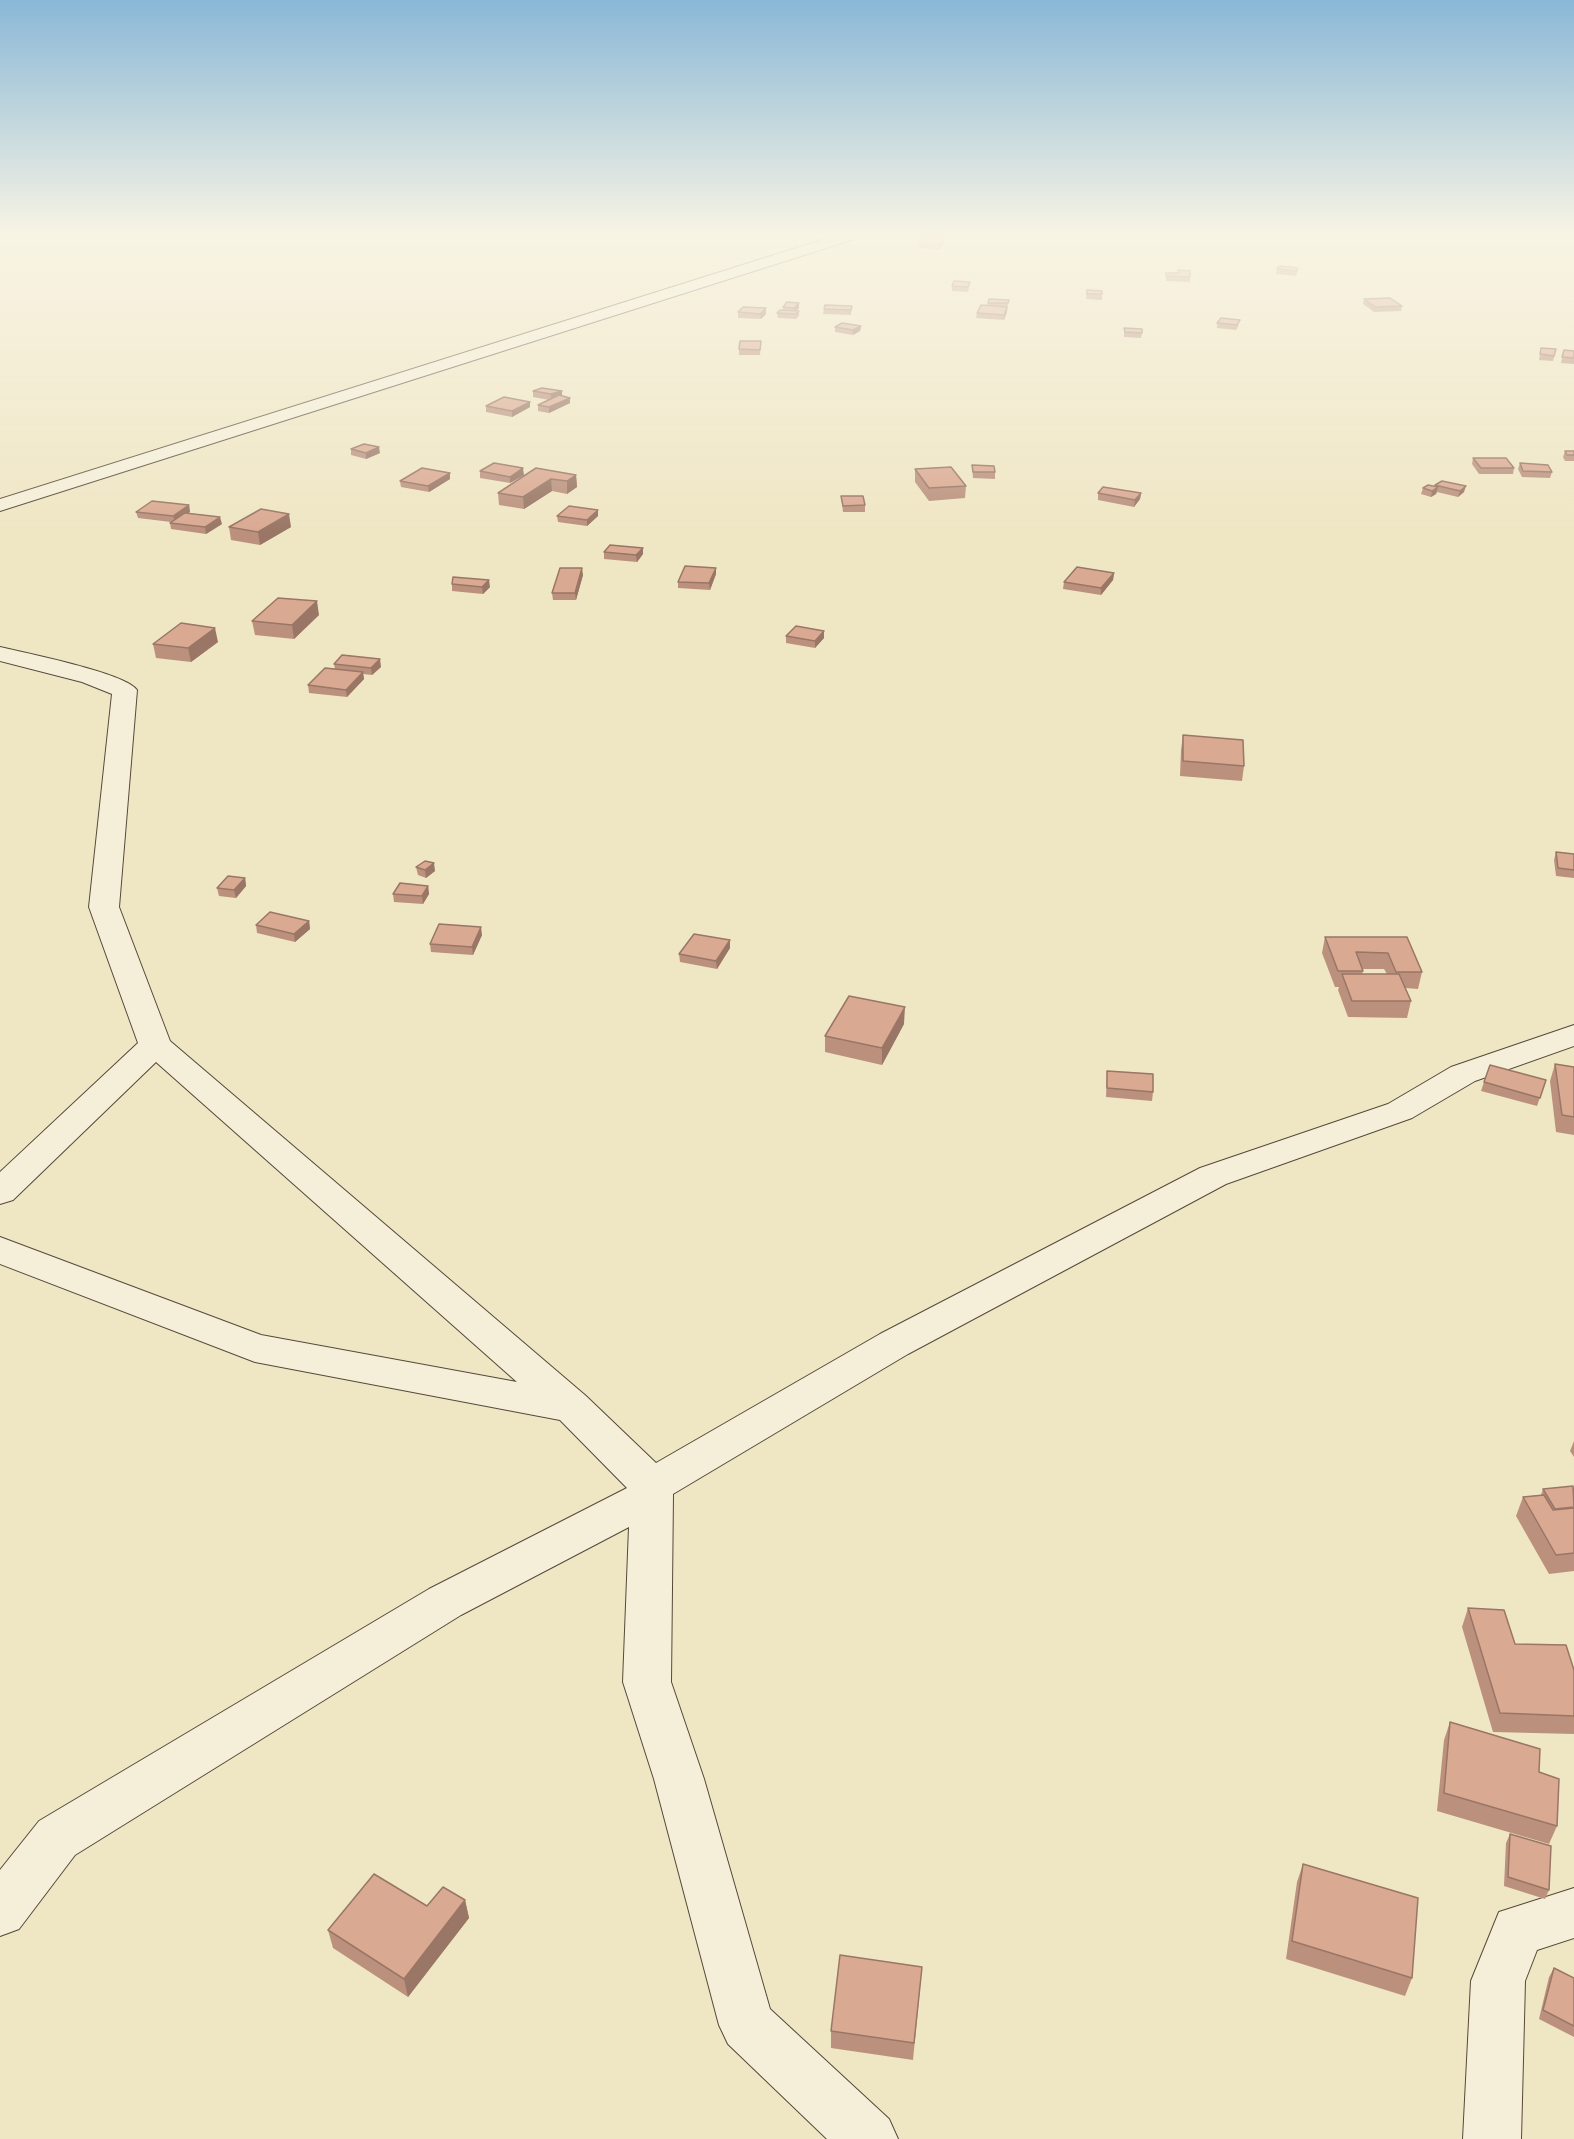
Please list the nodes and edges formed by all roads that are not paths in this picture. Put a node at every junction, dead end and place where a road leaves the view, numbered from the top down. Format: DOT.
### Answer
graph roads {
  1 [pos="544,333"];
  2 [pos="0,505"];
  3 [pos="0,654"];
  4 [pos="1574,1035"];
  5 [pos="155,1046"];
  6 [pos="0,1192"];
  7 [pos="0,1250"];
  8 [pos="572,1407"];
  9 [pos="652,1490"];
  10 [pos="0,1911"];
  11 [pos="1574,1913"];
  12 [pos="869,2139"];
  13 [pos="1492,2139"];
  1 -- 2 [label="street"];
  3 -- 5 [label="street"];
  4 -- 9 [label="street"];
  5 -- 6 [label="street"];
  5 -- 8 [label="street"];
  7 -- 8 [label="street"];
  8 -- 9 [label="street"];
  9 -- 10 [label="street"];
  9 -- 12 [label="street"];
  11 -- 13 [label="street"];
}
